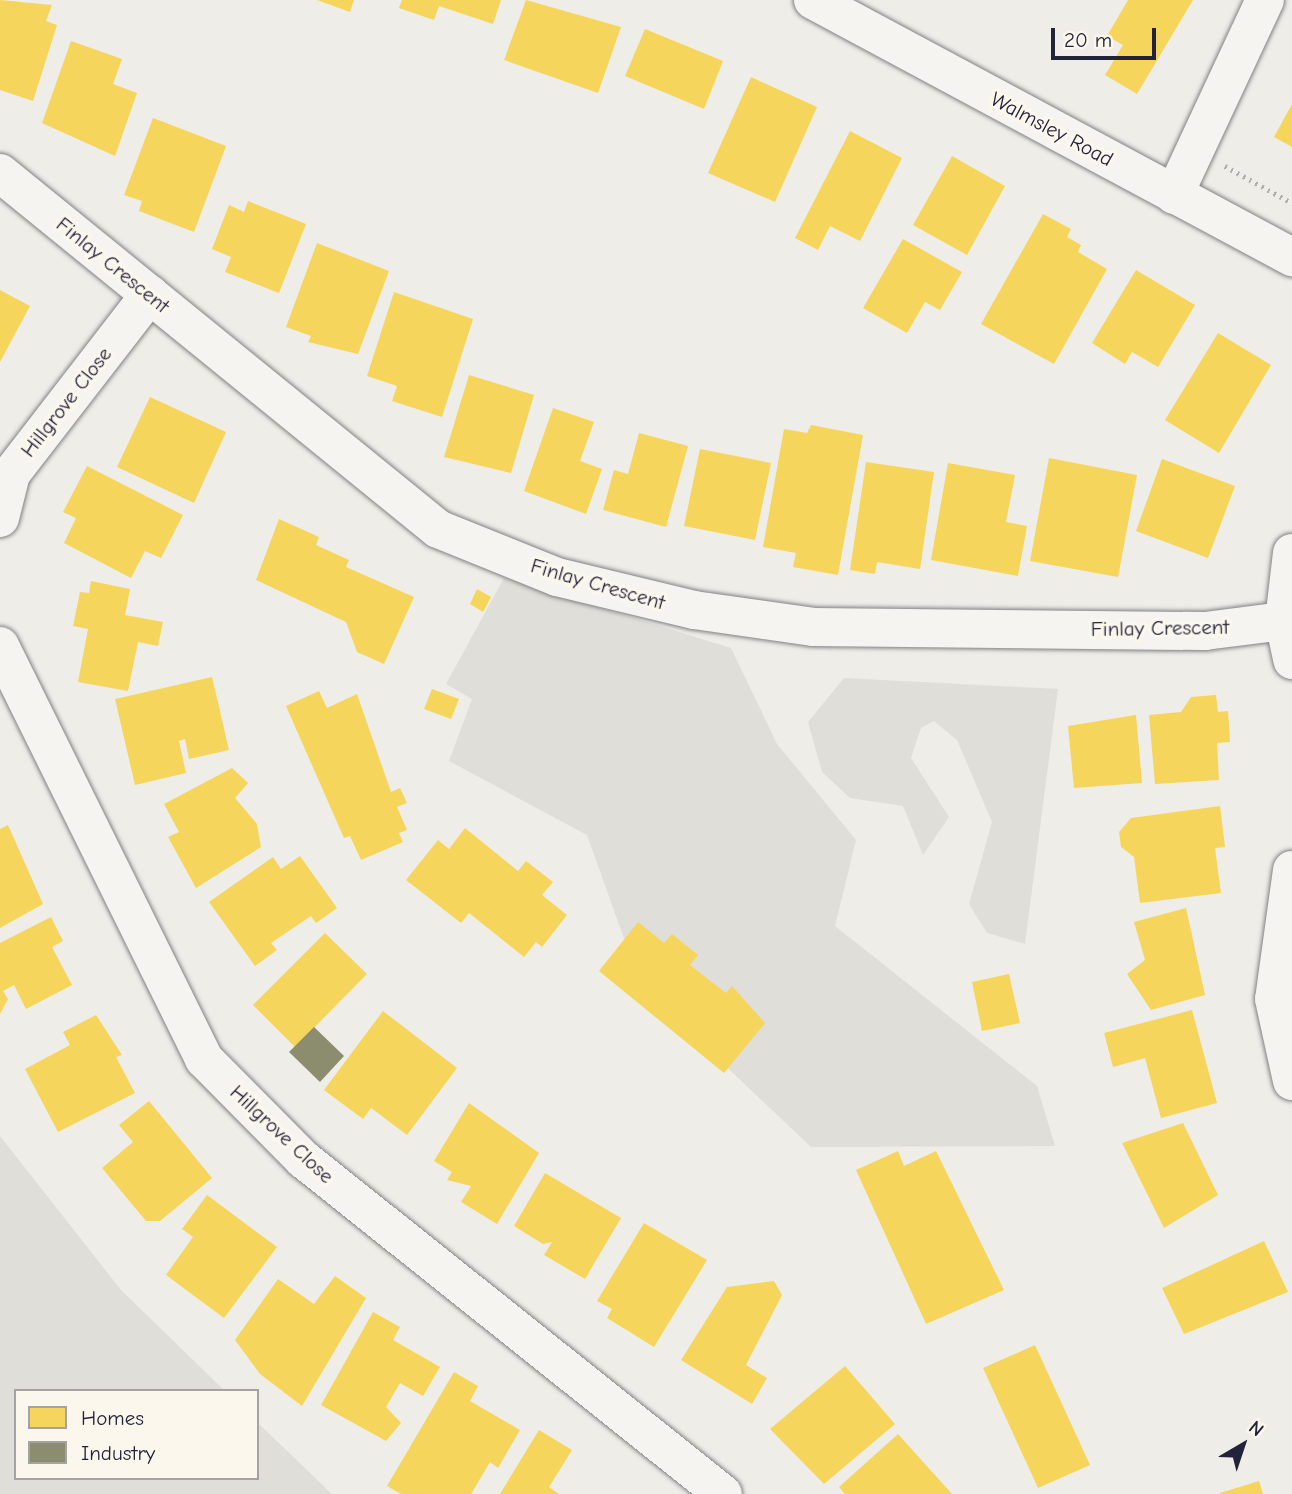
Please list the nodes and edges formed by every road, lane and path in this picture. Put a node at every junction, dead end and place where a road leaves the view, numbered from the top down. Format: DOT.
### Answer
graph roads {
  1 [pos="813,0"];
  2 [pos="1265,0"];
  3 [pos="1196,150"];
  4 [pos="0,173"];
  5 [pos="1174,195"];
  6 [pos="1292,203"];
  7 [pos="1292,257"];
  8 [pos="150,294"];
  9 [pos="0,518"];
  10 [pos="1292,553"];
  11 [pos="1284,621"];
  12 [pos="0,646"];
  13 [pos="1292,660"];
  14 [pos="1292,870"];
  15 [pos="1292,1081"];
  16 [pos="723,1494"];
  1 -- 5 [label="street, Walmsley Road"];
  2 -- 3 [label="street"];
  3 -- 5 [label="street"];
  3 -- 6 [label="path"];
  4 -- 8 [label="street, Finlay Crescent"];
  5 -- 7 [label="street, Walmsley Road"];
  8 -- 9 [label="street, Hillgrove Close"];
  8 -- 11 [label="street, Finlay Crescent"];
  10 -- 11 [label="street"];
  11 -- 13 [label="street"];
  12 -- 16 [label="street, Hillgrove Close"];
  14 -- 15 [label="street"];
}
